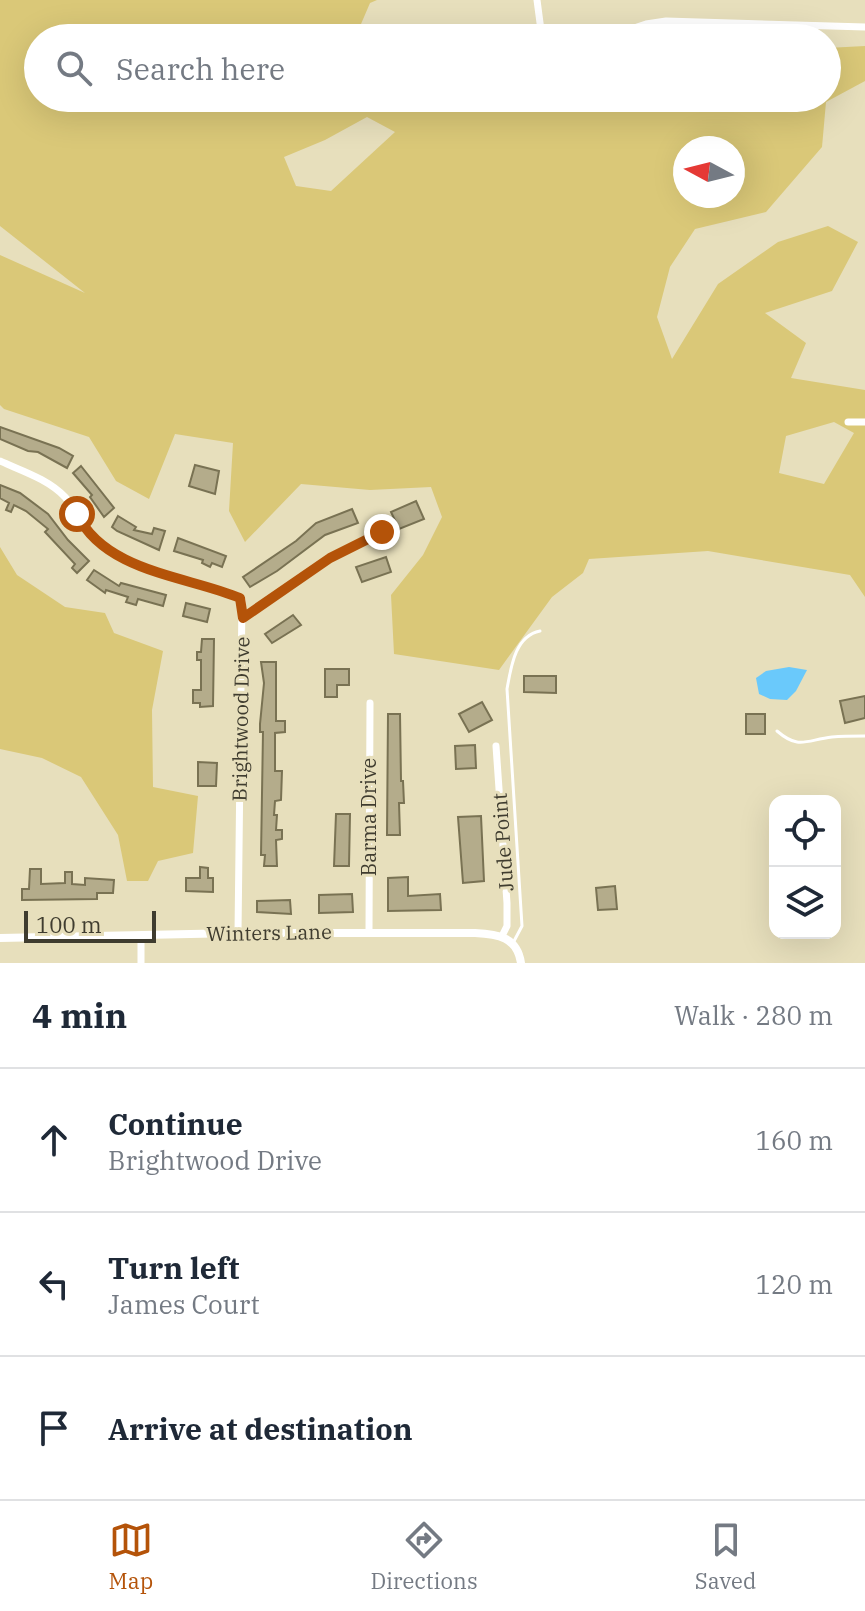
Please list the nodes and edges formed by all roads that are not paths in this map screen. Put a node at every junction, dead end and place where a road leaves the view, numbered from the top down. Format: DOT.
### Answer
graph roads {
  1 [pos="537,0"];
  2 [pos="540,24"];
  3 [pos="646,24"];
  4 [pos="766,24"];
  5 [pos="841,26"];
  6 [pos="865,27"];
  7 [pos="848,422"];
  8 [pos="865,422"];
  9 [pos="0,461"];
  10 [pos="382,532"];
  11 [pos="243,618"];
  12 [pos="540,631"];
  13 [pos="370,703"];
  14 [pos="777,731"];
  15 [pos="865,736"];
  16 [pos="496,746"];
  17 [pos="369,932"];
  18 [pos="238,933"];
  19 [pos="141,936"];
  20 [pos="502,936"];
  21 [pos="0,938"];
  22 [pos="513,943"];
  23 [pos="141,963"];
  24 [pos="521,963"];
  1 -- 2 [label="street"];
  3 -- 4 [label="street"];
  5 -- 6 [label="street"];
  7 -- 8 [label="street"];
  9 -- 11 [label="street, Brightwood Drive"];
  10 -- 11 [label="street"];
  11 -- 18 [label="street, Brightwood Drive"];
  12 -- 22 [label="lane"];
  13 -- 17 [label="street, Barma Drive"];
  14 -- 15 [label="lane"];
  16 -- 20 [label="street, Jude Point"];
  17 -- 18 [label="street, Winters Lane"];
  17 -- 20 [label="street, Winters Lane"];
  18 -- 19 [label="street, Winters Lane"];
  19 -- 21 [label="street, Winters Lane"];
  19 -- 23 [label="street"];
  20 -- 22 [label="street, Winters Lane"];
  22 -- 24 [label="street"];
}
